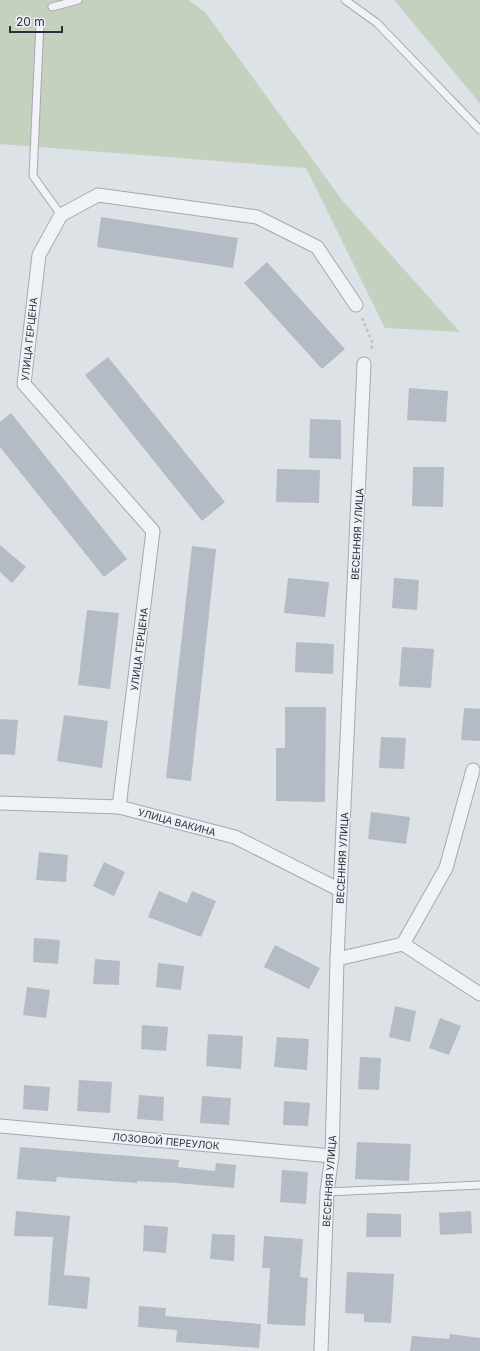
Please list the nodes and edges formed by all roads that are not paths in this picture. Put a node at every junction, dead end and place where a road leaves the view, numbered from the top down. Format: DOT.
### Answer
graph roads {
  1 [pos="78,0"];
  2 [pos="345,0"];
  3 [pos="52,7"];
  4 [pos="40,22"];
  5 [pos="480,130"];
  6 [pos="61,215"];
  7 [pos="356,305"];
  8 [pos="364,364"];
  9 [pos="473,770"];
  10 [pos="0,804"];
  11 [pos="120,807"];
  12 [pos="340,890"];
  13 [pos="403,944"];
  14 [pos="337,959"];
  15 [pos="480,994"];
  16 [pos="0,1126"];
  17 [pos="332,1156"];
  18 [pos="480,1185"];
  19 [pos="327,1192"];
  20 [pos="321,1351"];
  1 -- 3 [label="lane"];
  2 -- 5 [label="lane"];
  4 -- 6 [label="lane"];
  6 -- 7 [label="street"];
  6 -- 11 [label="street, УЛИЦА ГЕРЦЕНА"];
  8 -- 12 [label="street, ВЕСЕННЯЯ УЛИЦА"];
  9 -- 13 [label="street"];
  10 -- 11 [label="street, УЛИЦА ВАКИНА"];
  11 -- 12 [label="street, УЛИЦА ВАКИНА"];
  12 -- 14 [label="street, ВЕСЕННЯЯ УЛИЦА"];
  13 -- 14 [label="street"];
  13 -- 15 [label="street"];
  14 -- 17 [label="street, ВЕСЕННЯЯ УЛИЦА"];
  16 -- 17 [label="street, ЛОЗОВОЙ ПЕРЕУЛОК"];
  17 -- 19 [label="street, ВЕСЕННЯЯ УЛИЦА"];
  18 -- 19 [label="lane"];
  19 -- 20 [label="street, ВЕСЕННЯЯ УЛИЦА"];
}
